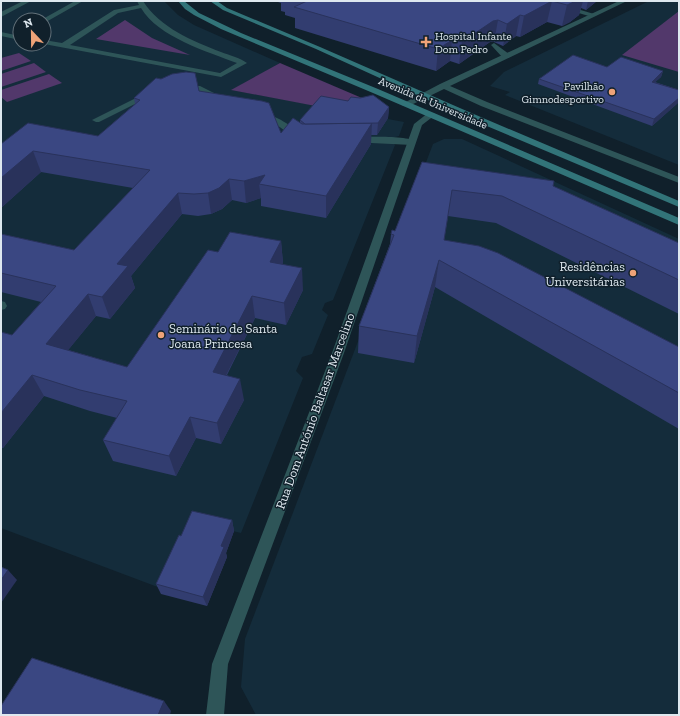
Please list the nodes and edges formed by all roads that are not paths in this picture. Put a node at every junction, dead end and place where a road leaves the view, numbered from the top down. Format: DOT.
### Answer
graph roads {
  1 [pos="28,1"];
  2 [pos="80,1"];
  3 [pos="181,1"];
  4 [pos="213,1"];
  5 [pos="572,1"];
  6 [pos="624,1"];
  7 [pos="141,3"];
  8 [pos="1,15"];
  9 [pos="592,15"];
  10 [pos="52,17"];
  11 [pos="1,34"];
  12 [pos="12,36"];
  13 [pos="52,44"];
  14 [pos="494,45"];
  15 [pos="63,46"];
  16 [pos="506,56"];
  17 [pos="442,86"];
  18 [pos="177,88"];
  19 [pos="157,93"];
  20 [pos="421,95"];
  21 [pos="225,100"];
  22 [pos="406,104"];
  23 [pos="252,112"];
  24 [pos="431,115"];
  25 [pos="96,120"];
  26 [pos="303,140"];
  27 [pos="348,140"];
  28 [pos="412,142"];
  29 [pos="679,180"];
  30 [pos="679,204"];
  31 [pos="679,222"];
  32 [pos="215,715"];
  1 -- 8 [label="street"];
  2 -- 10 [label="street"];
  3 -- 22 [label="main road, Avenida da Universidade"];
  4 -- 20 [label="main road, Avenida da Universidade"];
  5 -- 9 [label="street"];
  6 -- 9 [label="street"];
  7 -- 15 [label="street"];
  7 -- 15 [label="street"];
  9 -- 16 [label="street"];
  11 -- 12 [label="street"];
  13 -- 15 [label="street"];
  14 -- 16 [label="street"];
  16 -- 17 [label="street"];
  17 -- 20 [label="street"];
  17 -- 29 [label="street, Avenida da Universidade"];
  18 -- 21 [label="street"];
  19 -- 25 [label="street"];
  20 -- 22 [label="street"];
  20 -- 30 [label="main road, Avenida da Universidade"];
  22 -- 24 [label="main road, Avenida da Universidade"];
  23 -- 26 [label="street"];
  24 -- 28 [label="street, Rua Dom António Baltasar Marcelino"];
  24 -- 31 [label="main road, Avenida da Universidade"];
  27 -- 28 [label="street"];
  28 -- 32 [label="street, Rua Dom António Baltasar Marcelino"];
}
